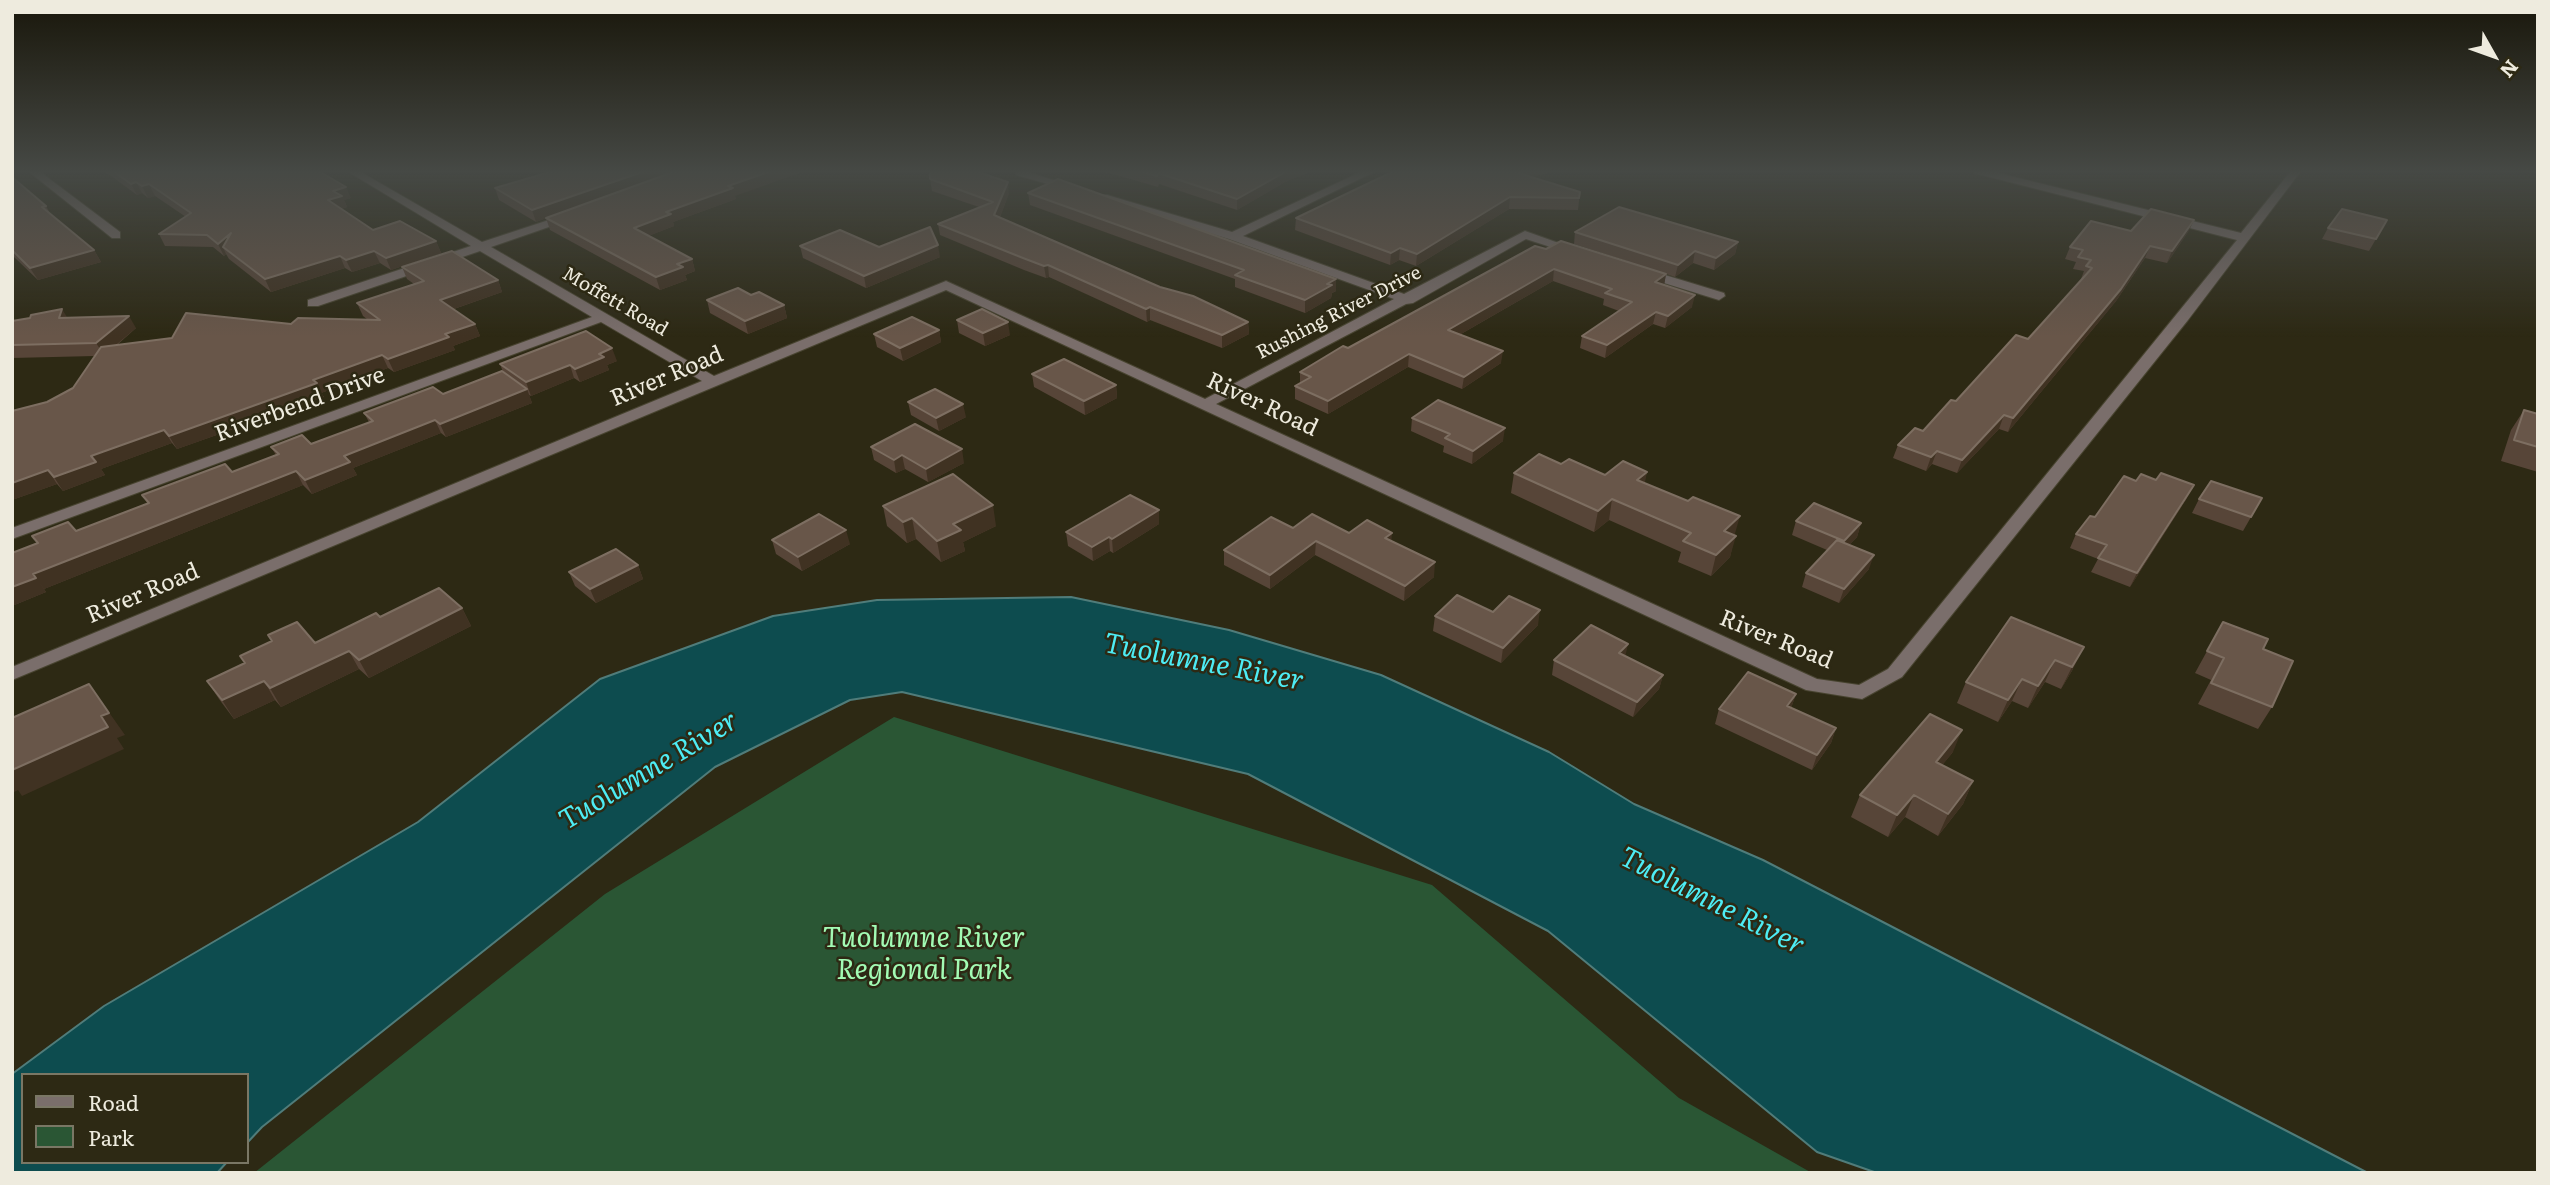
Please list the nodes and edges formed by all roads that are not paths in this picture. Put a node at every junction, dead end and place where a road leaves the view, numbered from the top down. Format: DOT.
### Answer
graph roads {
  1 [pos="105,226"];
  2 [pos="447,226"];
  3 [pos="542,226"];
  4 [pos="1200,226"];
  5 [pos="1254,226"];
  6 [pos="2198,226"];
  7 [pos="2254,226"];
  8 [pos="116,235"];
  9 [pos="1233,236"];
  10 [pos="2245,238"];
  11 [pos="483,247"];
  12 [pos="1588,255"];
  13 [pos="1626,267"];
  14 [pos="1719,296"];
  15 [pos="1408,300"];
  16 [pos="313,303"];
  17 [pos="603,317"];
  18 [pos="713,382"];
  19 [pos="1206,404"];
  20 [pos="12,534"];
  21 [pos="12,674"];
  1 -- 8 [label="street"];
  2 -- 11 [label="street, Moffett Road"];
  3 -- 11 [label="street"];
  4 -- 9 [label="street"];
  5 -- 9 [label="street"];
  6 -- 10 [label="street"];
  7 -- 10 [label="street, River Road"];
  9 -- 15 [label="street"];
  10 -- 19 [label="street, River Road"];
  11 -- 16 [label="street"];
  11 -- 17 [label="street, Moffett Road"];
  12 -- 15 [label="street, Rushing River Drive"];
  13 -- 14 [label="street"];
  15 -- 19 [label="street, Rushing River Drive"];
  17 -- 18 [label="street, Moffett Road"];
  17 -- 20 [label="street, Riverbend Drive"];
  18 -- 19 [label="street, River Road"];
  18 -- 21 [label="street, River Road"];
}
